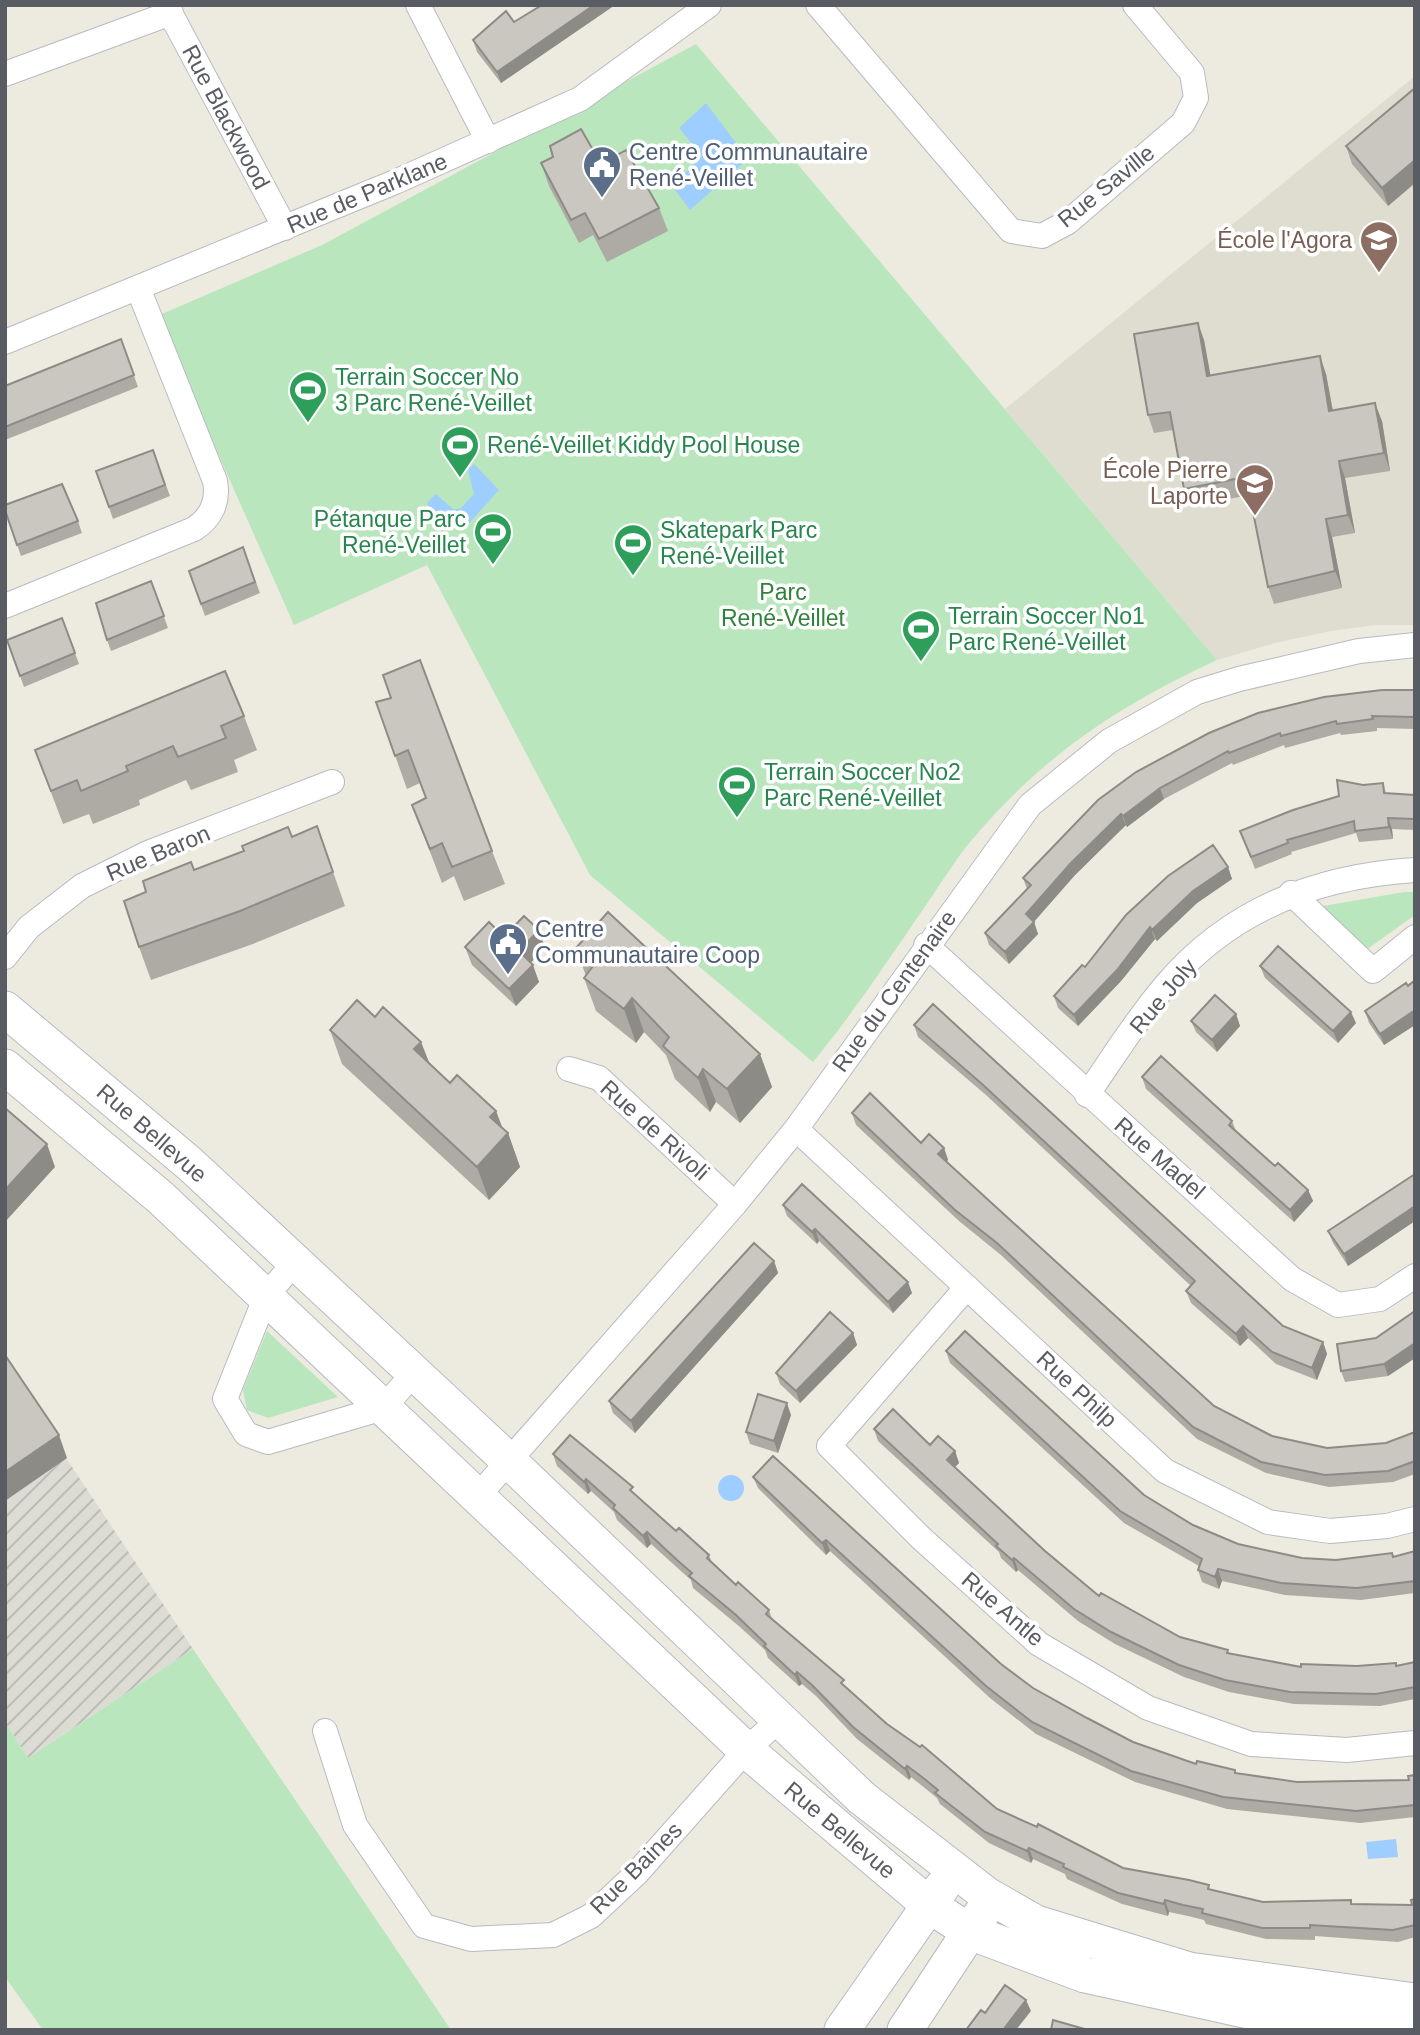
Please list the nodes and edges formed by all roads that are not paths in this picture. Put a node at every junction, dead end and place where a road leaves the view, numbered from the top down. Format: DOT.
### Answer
graph roads {
  1 [pos="418,5"];
  2 [pos="709,5"];
  3 [pos="818,5"];
  4 [pos="1135,5"];
  5 [pos="169,9"];
  6 [pos="5,74"];
  7 [pos="488,141"];
  8 [pos="285,228"];
  9 [pos="138,288"];
  10 [pos="5,342"];
  11 [pos="5,606"];
  12 [pos="1415,645"];
  13 [pos="332,782"];
  14 [pos="1415,870"];
  15 [pos="1291,893"];
  16 [pos="1415,937"];
  17 [pos="926,946"];
  18 [pos="5,957"];
  19 [pos="5,1009"];
  20 [pos="5,1067"];
  21 [pos="569,1069"];
  22 [pos="1087,1095"];
  23 [pos="796,1129"];
  24 [pos="735,1204"];
  25 [pos="295,1262"];
  26 [pos="1415,1276"];
  27 [pos="967,1287"];
  28 [pos="266,1296"];
  29 [pos="414,1373"];
  30 [pos="383,1408"];
  31 [pos="509,1461"];
  32 [pos="477,1497"];
  33 [pos="1415,1518"];
  34 [pos="780,1718"];
  35 [pos="325,1731"];
  36 [pos="1415,1743"];
  37 [pos="746,1750"];
  38 [pos="955,1870"];
  39 [pos="992,1898"];
  40 [pos="929,1905"];
  41 [pos="970,1932"];
  42 [pos="1415,1987"];
  43 [pos="1415,2001"];
  44 [pos="1368,2016"];
  45 [pos="1415,2026"];
  46 [pos="842,2030"];
  47 [pos="905,2030"];
  1 -- 7 [label="street"];
  2 -- 7 [label="street, Rue de Parklane"];
  3 -- 4 [label="street, Rue Saville"];
  5 -- 6 [label="street"];
  5 -- 8 [label="street, Rue Blackwood"];
  7 -- 8 [label="street, Rue de Parklane"];
  8 -- 9 [label="street, Rue de Parklane"];
  9 -- 10 [label="street, Rue de Parklane"];
  9 -- 11 [label="street"];
  12 -- 17 [label="street, Rue du Centenaire"];
  13 -- 18 [label="street, Rue Baron"];
  14 -- 15 [label="street, Rue Joly"];
  15 -- 16 [label="street"];
  15 -- 22 [label="street, Rue Joly"];
  17 -- 22 [label="street, Rue Madel"];
  17 -- 23 [label="street, Rue du Centenaire"];
  19 -- 25 [label="street, Rue Bellevue"];
  20 -- 28 [label="street, Rue Bellevue"];
  21 -- 24 [label="street, Rue de Rivoli"];
  22 -- 26 [label="street, Rue Madel"];
  23 -- 24 [label="street, Rue du Centenaire"];
  23 -- 27 [label="street, Rue Philp"];
  24 -- 31 [label="street, Rue du Centenaire"];
  25 -- 28 [label="street"];
  25 -- 29 [label="street, Rue Bellevue"];
  27 -- 33 [label="street, Rue Philp"];
  27 -- 36 [label="street, Rue Antle"];
  28 -- 30 [label="street, Rue Bellevue"];
  28 -- 30 [label="street"];
  29 -- 30 [label="street"];
  29 -- 31 [label="street, Rue Bellevue"];
  30 -- 32 [label="street, Rue Bellevue"];
  31 -- 32 [label="street, Rue du Centenaire"];
  31 -- 34 [label="street, Rue Bellevue"];
  32 -- 37 [label="street, Rue Bellevue"];
  34 -- 37 [label="street, Rue Baines"];
  34 -- 38 [label="street, Rue Bellevue"];
  35 -- 37 [label="street, Rue Baines"];
  37 -- 40 [label="street, Rue Bellevue"];
  38 -- 39 [label="street, Rue Bellevue"];
  38 -- 40 [label="street"];
  39 -- 41 [label="street"];
  39 -- 44 [label="street, Rue Bellevue"];
  40 -- 41 [label="street, Rue Bellevue"];
  40 -- 46 [label="street"];
  41 -- 44 [label="street, Rue Bellevue"];
  41 -- 47 [label="street"];
  42 -- 44 [label="street, Rue Bellevue"];
  43 -- 44 [label="street, Rue Bellevue"];
  44 -- 45 [label="street, Rue Bellevue"];
}
